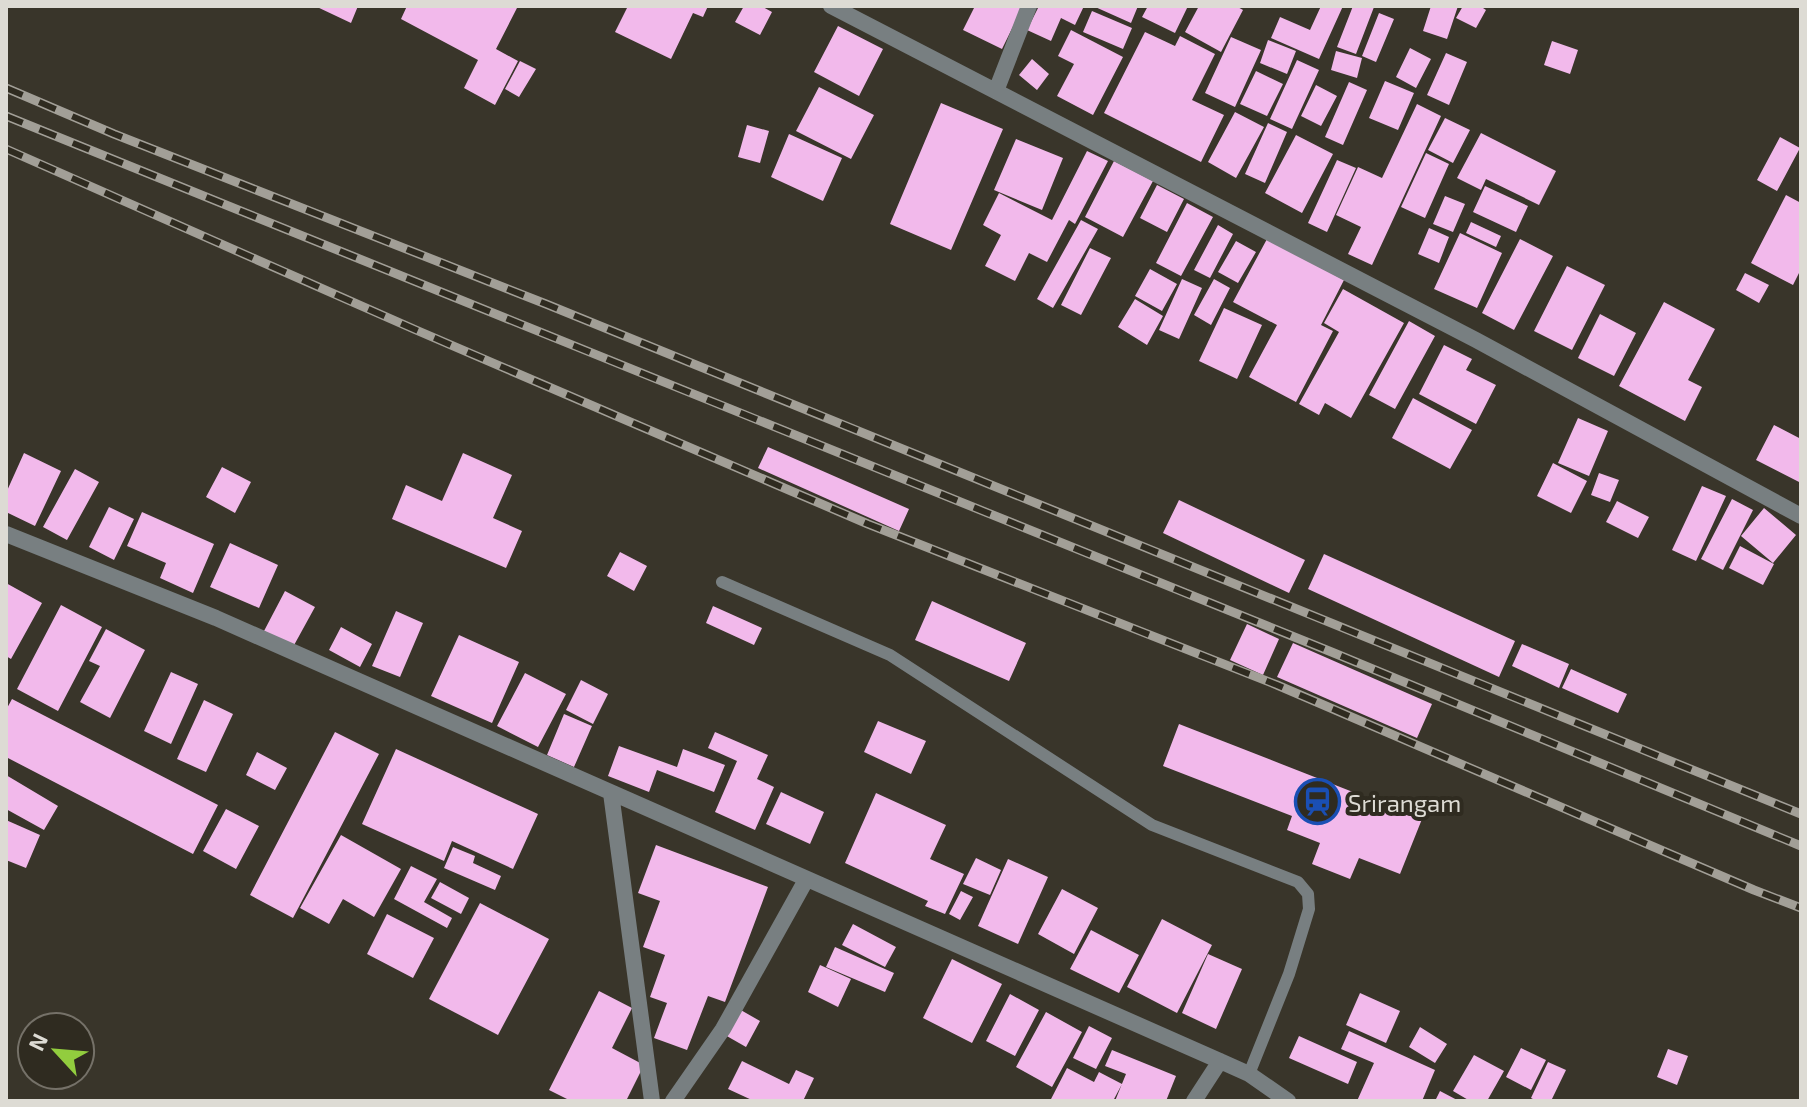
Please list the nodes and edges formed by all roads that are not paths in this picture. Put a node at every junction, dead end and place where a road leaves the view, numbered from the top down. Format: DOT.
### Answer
graph roads {
  1 [pos="831,6"];
  2 [pos="1029,6"];
  3 [pos="996,91"];
  4 [pos="1801,516"];
  5 [pos="6,534"];
  6 [pos="722,582"];
  7 [pos="611,793"];
  8 [pos="806,880"];
  9 [pos="1220,1061"];
  10 [pos="1249,1074"];
  11 [pos="652,1101"];
  12 [pos="673,1101"];
  13 [pos="1194,1101"];
  14 [pos="1288,1101"];
  1 -- 3 [label="street"];
  2 -- 3 [label="street"];
  3 -- 4 [label="street"];
  5 -- 7 [label="street"];
  6 -- 10 [label="lane"];
  7 -- 8 [label="street"];
  7 -- 11 [label="street"];
  8 -- 9 [label="street"];
  8 -- 12 [label="street"];
  9 -- 10 [label="street"];
  9 -- 13 [label="street"];
  10 -- 14 [label="street"];
}
